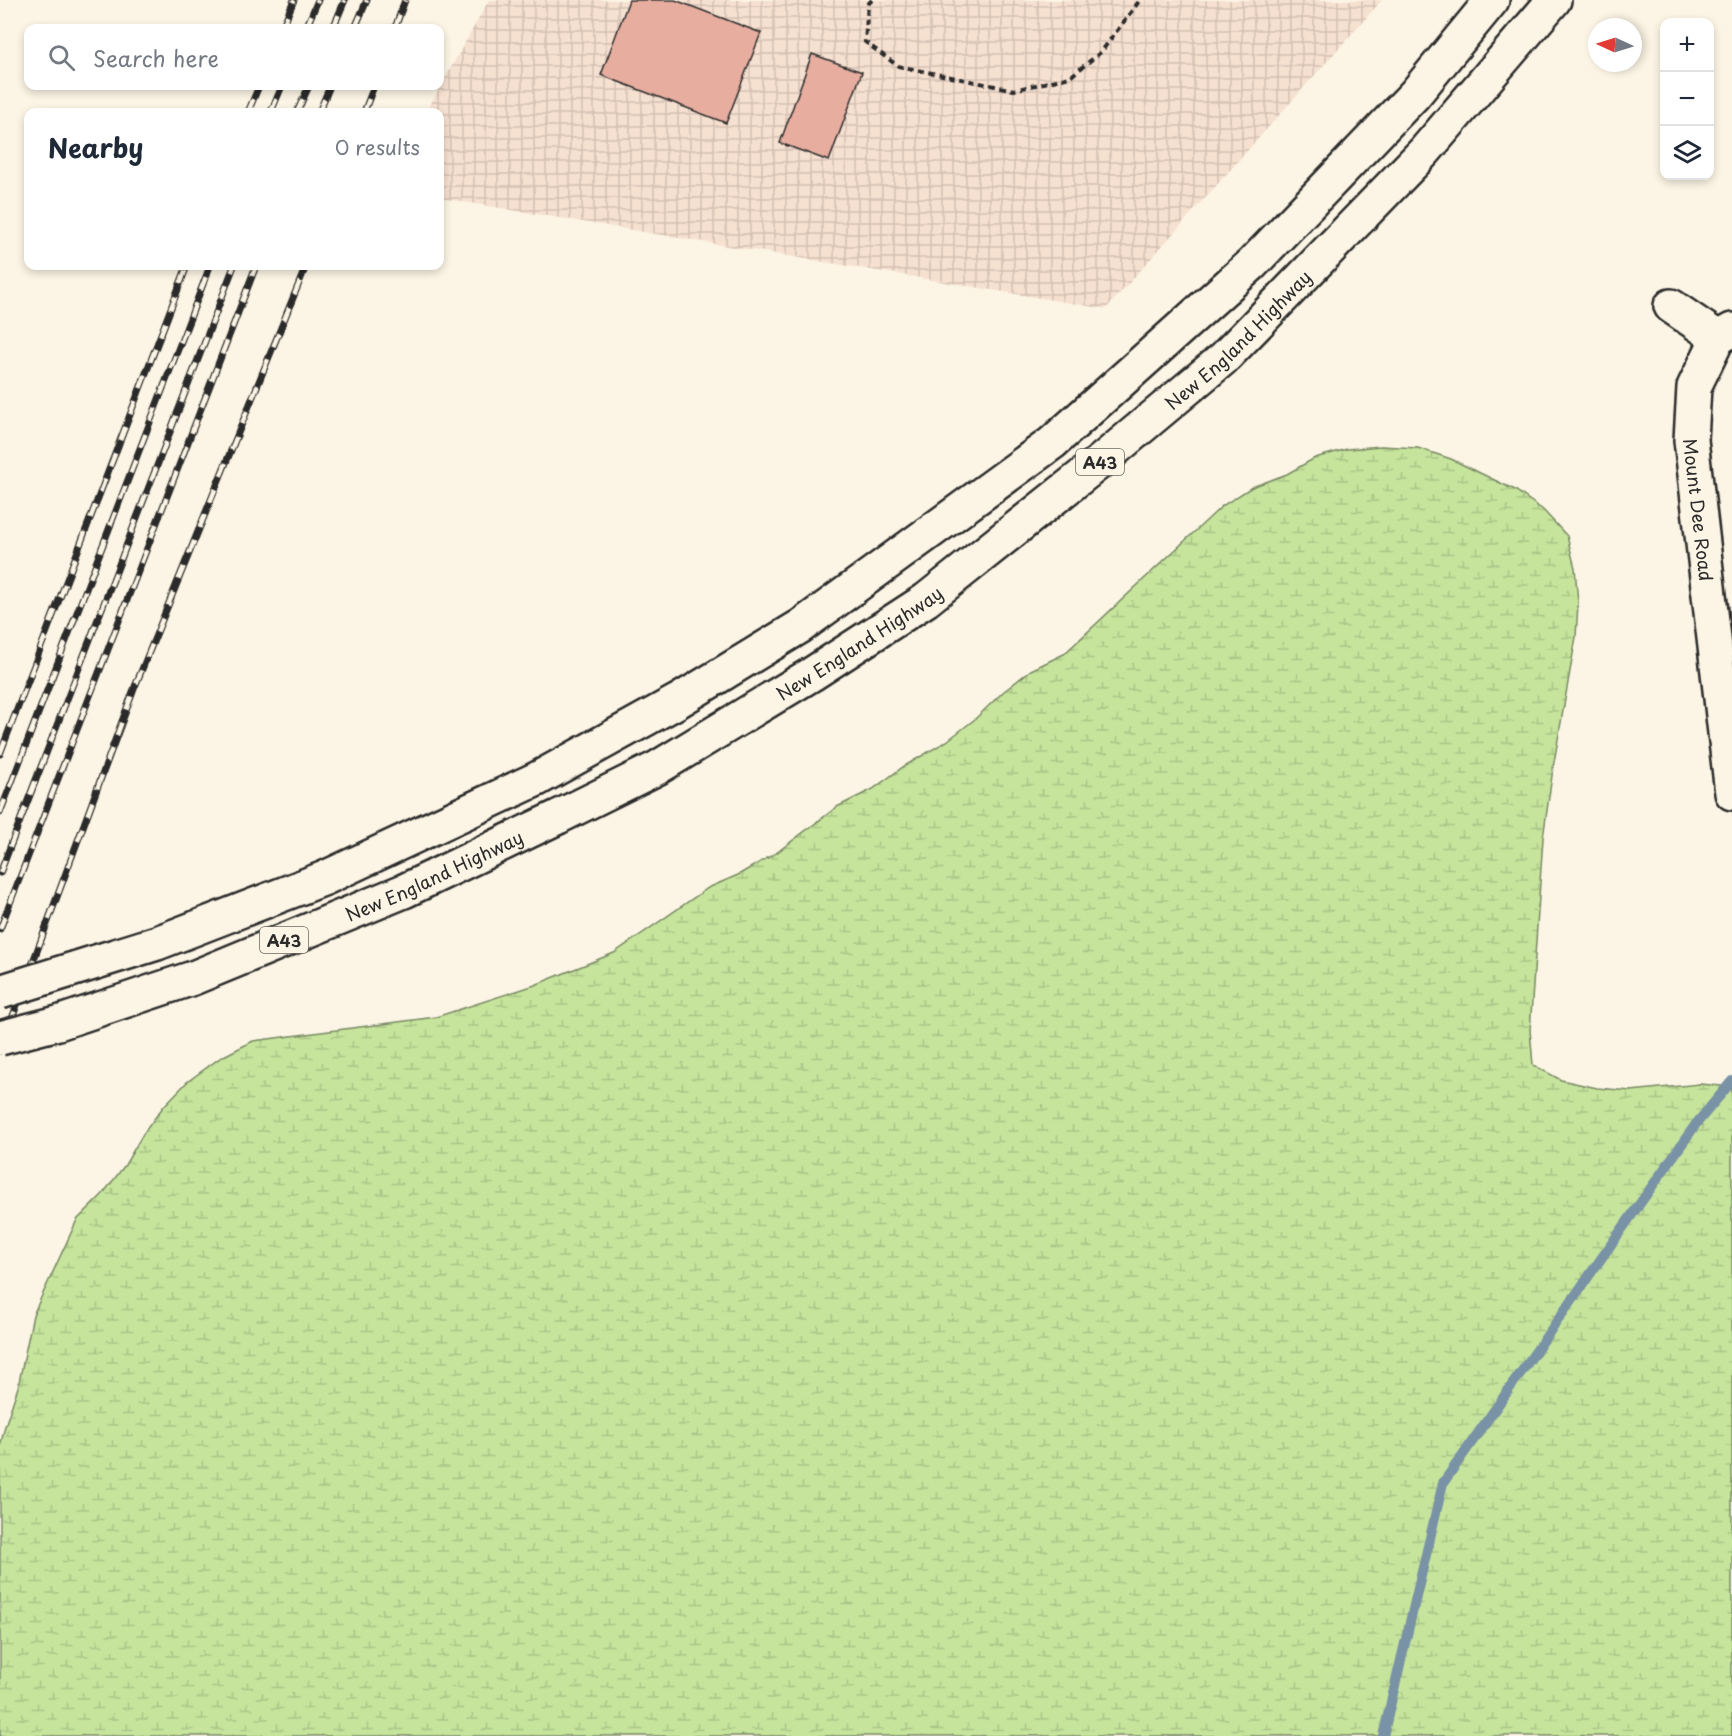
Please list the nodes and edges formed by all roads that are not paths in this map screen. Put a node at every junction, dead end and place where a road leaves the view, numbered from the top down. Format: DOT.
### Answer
graph roads {
  1 [pos="1492,0"];
  2 [pos="1554,0"];
  3 [pos="1671,306"];
  4 [pos="1725,334"];
  5 [pos="1732,793"];
  6 [pos="0,992"];
  7 [pos="0,1038"];
  1 -- 6 [label="main road, A43, bridge"];
  2 -- 7 [label="main road, New England Highway / A43, bridge"];
  3 -- 4 [label="main road, Mount Dee Road"];
  4 -- 5 [label="main road, Mount Dee Road"];
}
